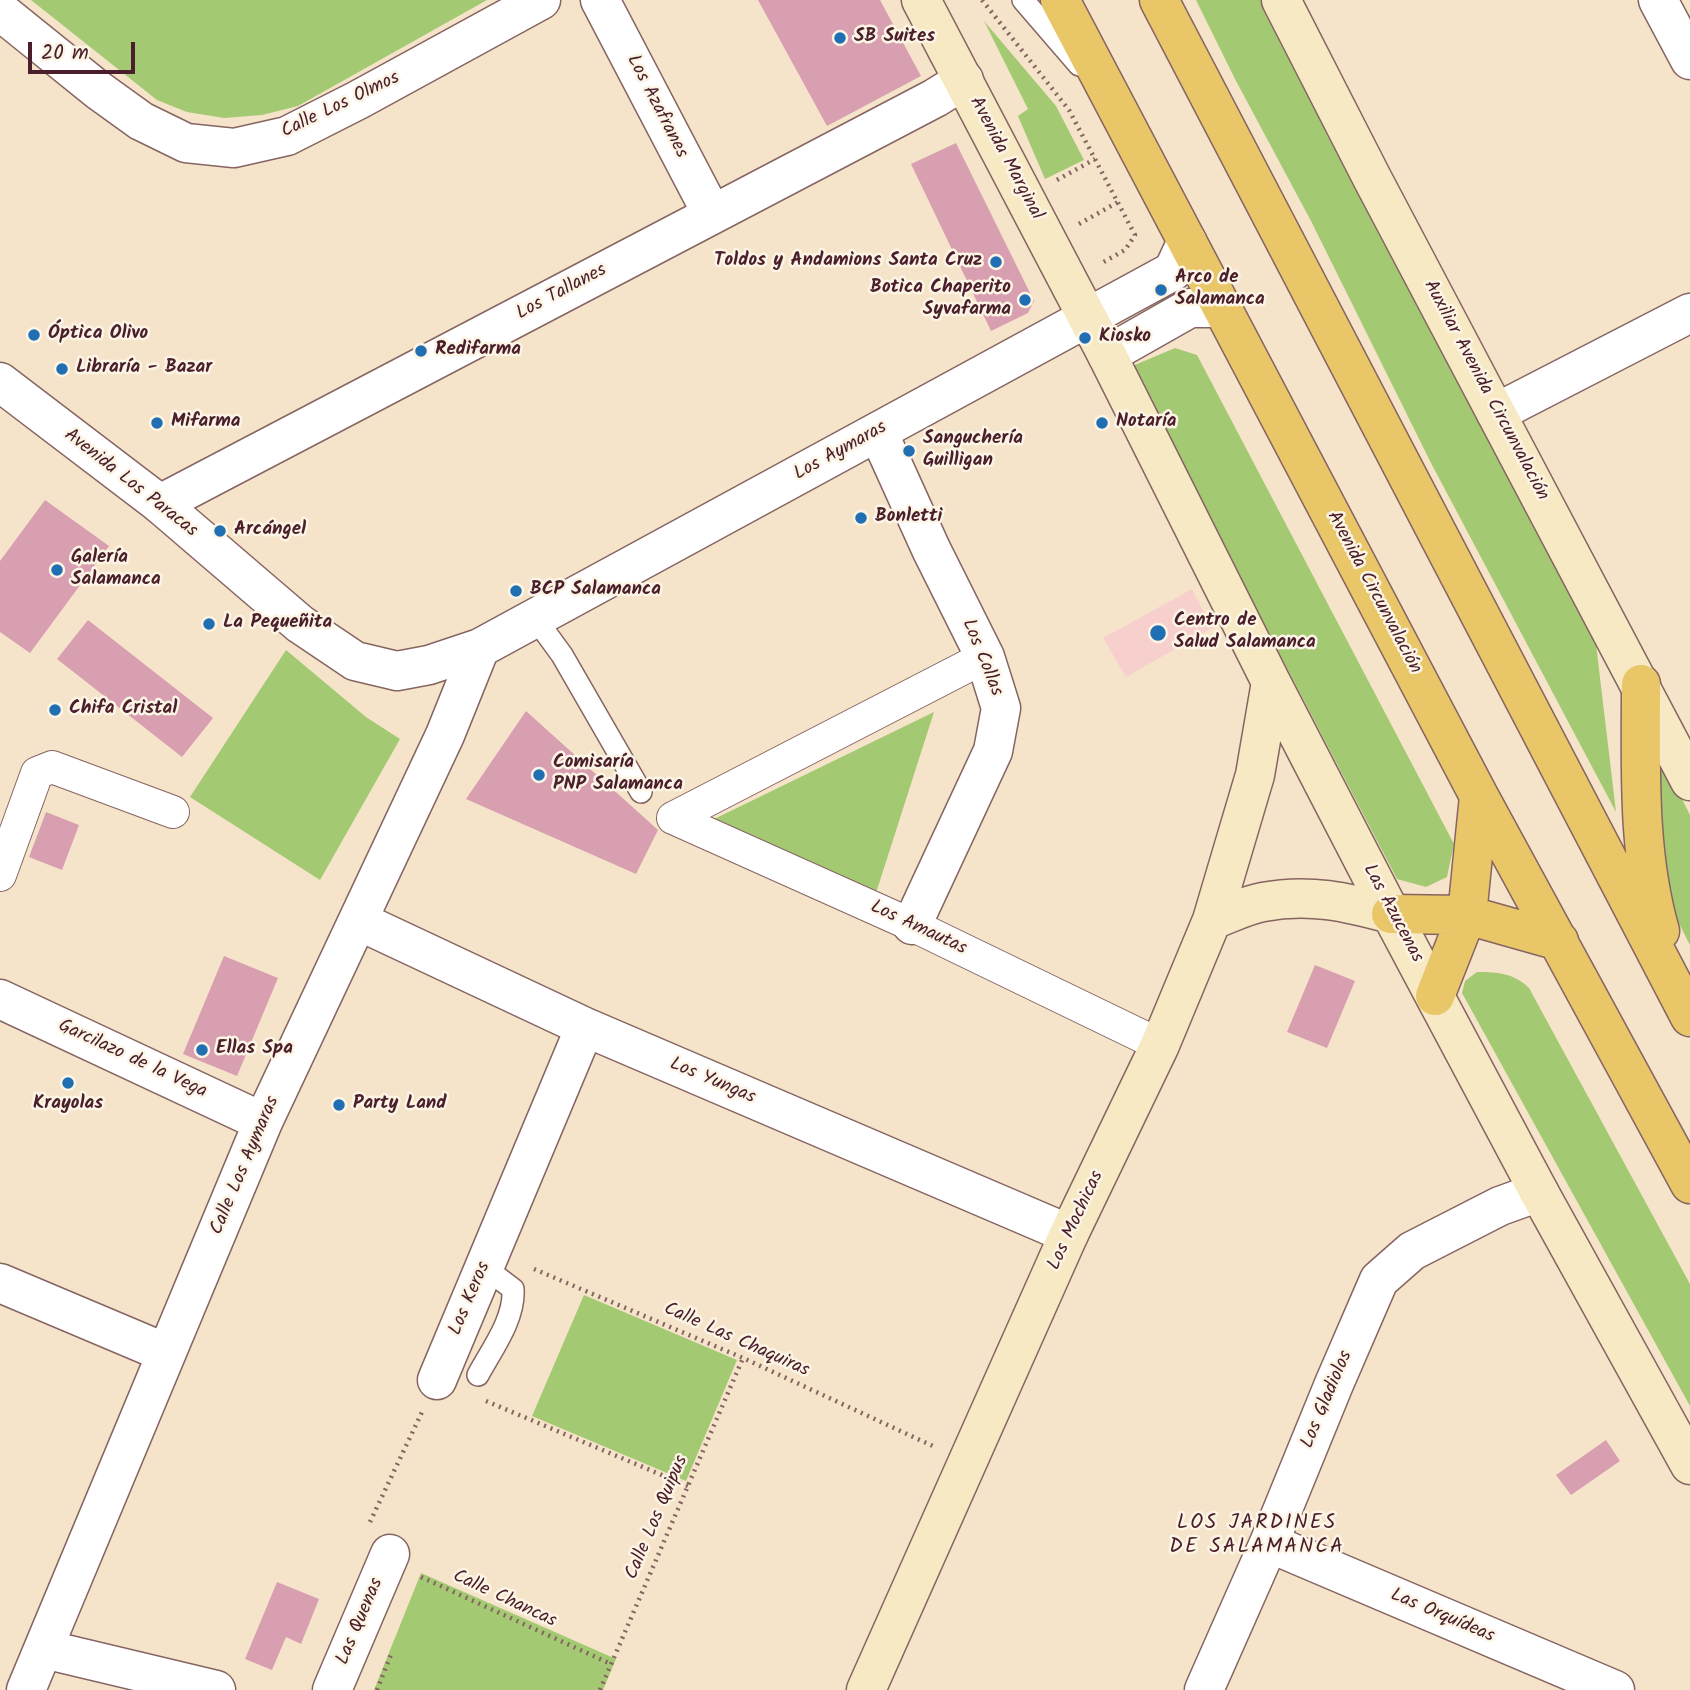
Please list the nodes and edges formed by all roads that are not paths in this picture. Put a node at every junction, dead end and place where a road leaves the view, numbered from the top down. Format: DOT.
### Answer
graph roads {
  1 [pos="541,0"];
  2 [pos="600,0"];
  3 [pos="921,0"];
  4 [pos="1023,0"];
  5 [pos="1060,0"];
  6 [pos="1159,0"];
  7 [pos="1281,0"];
  8 [pos="1666,3"];
  9 [pos="0,11"];
  10 [pos="1690,60"];
  11 [pos="964,80"];
  12 [pos="1119,111"];
  13 [pos="712,214"];
  14 [pos="1188,241"];
  15 [pos="1223,308"];
  16 [pos="1690,313"];
  17 [pos="1087,318"];
  18 [pos="1107,355"];
  19 [pos="0,382"];
  20 [pos="1496,413"];
  21 [pos="878,432"];
  22 [pos="160,504"];
  23 [pos="535,618"];
  24 [pos="480,648"];
  25 [pos="985,657"];
  26 [pos="1270,682"];
  27 [pos="1641,684"];
  28 [pos="1690,781"];
  29 [pos="641,792"];
  30 [pos="1479,796"];
  31 [pos="173,812"];
  32 [pos="0,875"];
  33 [pos="1391,914"];
  34 [pos="1467,915"];
  35 [pos="1212,920"];
  36 [pos="359,921"];
  37 [pos="912,925"];
  38 [pos="1559,941"];
  39 [pos="1435,996"];
  40 [pos="0,999"];
  41 [pos="1685,1007"];
  42 [pos="585,1027"];
  43 [pos="1160,1045"];
  44 [pos="263,1122"];
  45 [pos="1690,1184"];
  46 [pos="1539,1192"];
  47 [pos="1069,1234"];
  48 [pos="487,1259"];
  49 [pos="0,1283"];
  50 [pos="166,1353"];
  51 [pos="478,1375"];
  52 [pos="437,1380"];
  53 [pos="1690,1465"];
  54 [pos="1269,1543"];
  55 [pos="390,1553"];
  56 [pos="44,1649"];
  57 [pos="26,1690"];
  58 [pos="216,1690"];
  59 [pos="332,1690"];
  60 [pos="866,1690"];
  61 [pos="1204,1690"];
  62 [pos="1615,1690"];
  1 -- 9 [label="street, Calle Los Olmos"];
  2 -- 13 [label="street, Los Azafranes"];
  3 -- 11 [label="main road, Avenida Marginal"];
  4 -- 12 [label="lane"];
  5 -- 12 [label="main road, Avenida Circunvalación"];
  6 -- 41 [label="main road"];
  7 -- 20 [label="main road, Auxiliar Avenida Circunvalación"];
  8 -- 10 [label="street"];
  11 -- 13 [label="street, Los Tallanes"];
  11 -- 17 [label="main road, Avenida Marginal"];
  12 -- 14 [label="main road, Avenida Circunvalación"];
  13 -- 22 [label="street, Los Tallanes"];
  14 -- 15 [label="main road, Avenida Circunvalación"];
  14 -- 17 [label="street, Los Aymaras"];
  15 -- 18 [label="street"];
  15 -- 30 [label="main road, Avenida Circunvalación"];
  16 -- 20 [label="street"];
  17 -- 18 [label="main road, Avenida Marginal"];
  17 -- 21 [label="street, Los Aymaras"];
  18 -- 26 [label="main road, Las Azucenas"];
  19 -- 22 [label="street, Avenida Los Paracas"];
  20 -- 27 [label="main road, Auxiliar Avenida Circunvalación"];
  21 -- 23 [label="street, Los Aymaras"];
  21 -- 25 [label="street, Los Collas"];
  22 -- 24 [label="street, Avenida Los Paracas"];
  23 -- 24 [label="street, Los Aymaras"];
  23 -- 29 [label="lane"];
  24 -- 36 [label="street, Calle Los Aymaras"];
  25 -- 37 [label="street, Los Collas"];
  25 -- 37 [label="street, Los Amautas"];
  26 -- 33 [label="main road, Las Azucenas"];
  26 -- 35 [label="main road, Los Mochicas"];
  27 -- 28 [label="main road, Auxiliar Avenida Circunvalación"];
  27 -- 41 [label="main road"];
  30 -- 34 [label="main road"];
  30 -- 38 [label="main road, Avenida Circunvalación"];
  31 -- 32 [label="street"];
  33 -- 34 [label="main road"];
  33 -- 35 [label="main road"];
  33 -- 39 [label="main road, Las Azucenas"];
  34 -- 38 [label="main road"];
  34 -- 39 [label="main road"];
  35 -- 43 [label="main road, Los Mochicas"];
  36 -- 42 [label="street, Los Yungas"];
  36 -- 44 [label="street, Calle Los Aymaras"];
  37 -- 43 [label="street, Los Amautas"];
  38 -- 45 [label="main road, Avenida Circunvalación"];
  39 -- 46 [label="main road, Las Azucenas"];
  40 -- 44 [label="street, Garcilazo de la Vega"];
  42 -- 47 [label="street, Los Yungas"];
  42 -- 48 [label="street, Los Keros"];
  43 -- 47 [label="main road, Los Mochicas"];
  44 -- 50 [label="street, Calle Los Aymaras"];
  46 -- 53 [label="main road, Las Azucenas"];
  46 -- 54 [label="street, Los Gladiolos"];
  47 -- 60 [label="main road, Los Mochicas"];
  48 -- 51 [label="lane"];
  48 -- 52 [label="street, Los Keros"];
  49 -- 50 [label="street"];
  50 -- 56 [label="street, Calle Los Aymaras"];
  54 -- 61 [label="street, Los Gladiolos"];
  54 -- 62 [label="street, Las Orquídeas"];
  55 -- 59 [label="street, Las Quenas"];
  56 -- 57 [label="street, Calle Los Aymaras"];
  56 -- 58 [label="street"];
}
